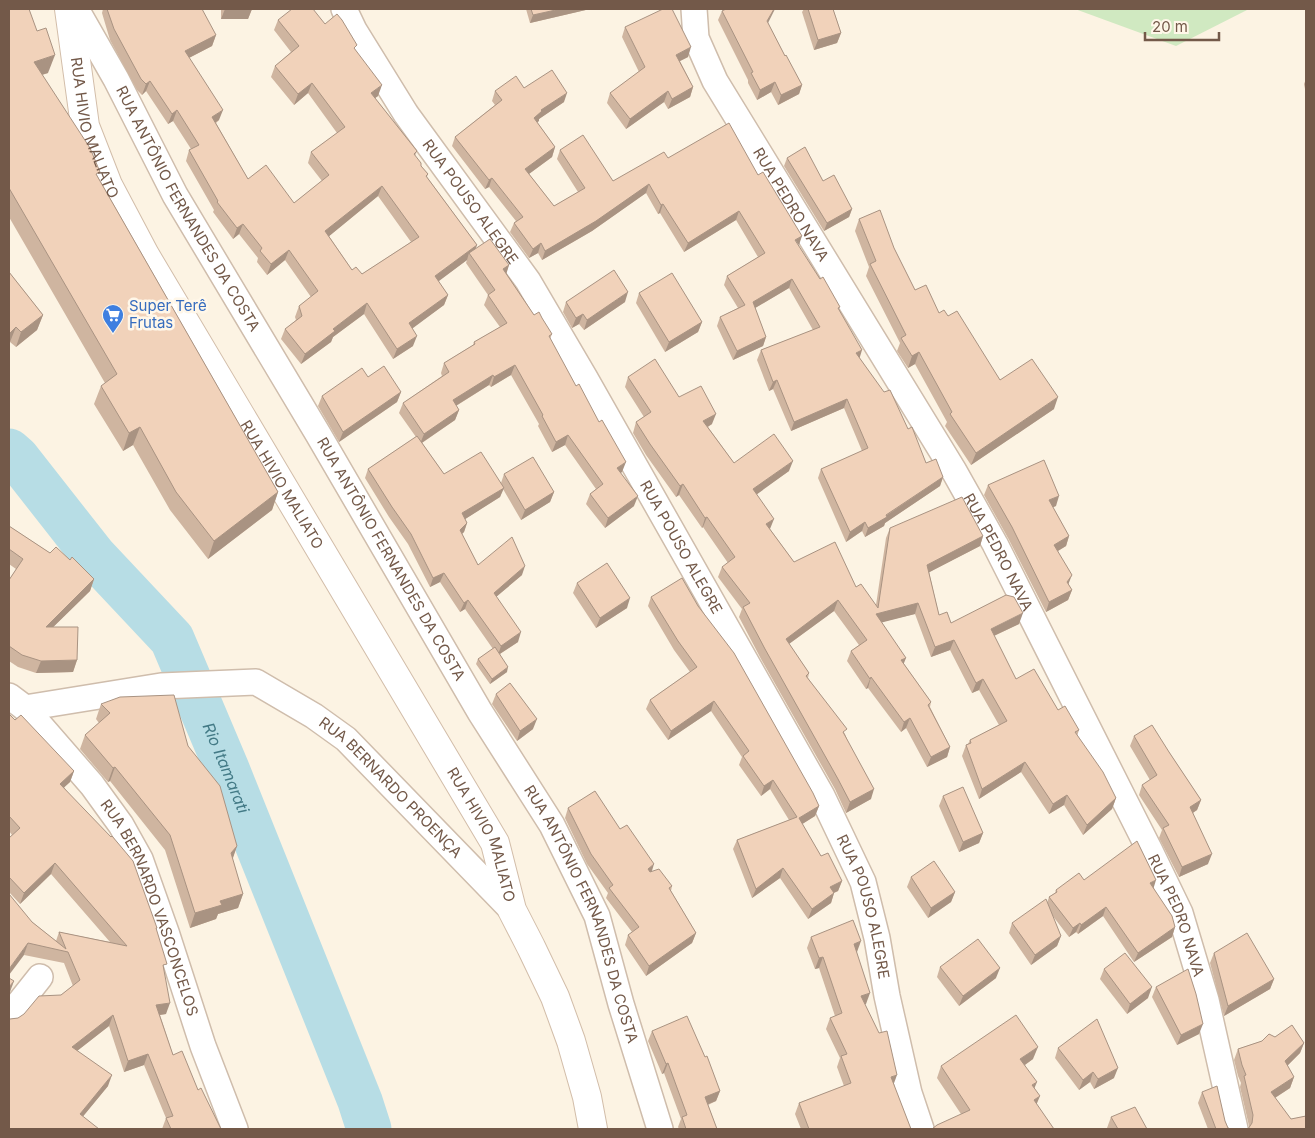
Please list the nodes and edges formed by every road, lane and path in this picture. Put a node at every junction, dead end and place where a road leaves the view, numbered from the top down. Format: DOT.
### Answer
graph roads {
  1 [pos="69,9"];
  2 [pos="76,9"];
  3 [pos="344,9"];
  4 [pos="694,9"];
  5 [pos="256,682"];
  6 [pos="17,702"];
  7 [pos="512,910"];
  8 [pos="40,977"];
  9 [pos="9,1016"];
  10 [pos="235,1129"];
  11 [pos="593,1129"];
  12 [pos="660,1129"];
  13 [pos="922,1129"];
  14 [pos="1235,1129"];
  1 -- 7 [label="street, RUA HIVIO MALIATO"];
  2 -- 12 [label="street, RUA ANTÔNIO FERNANDES DA COSTA"];
  3 -- 13 [label="street, RUA POUSO ALEGRE"];
  4 -- 14 [label="street, RUA PEDRO NAVA"];
  5 -- 6 [label="street, RUA BERNARDO VASCONCELOS"];
  5 -- 7 [label="street, RUA BERNARDO PROENÇA"];
  6 -- 10 [label="street, RUA BERNARDO VASCONCELOS"];
  7 -- 11 [label="street, RUA HIVIO MALIATO"];
  8 -- 9 [label="street"];
}
